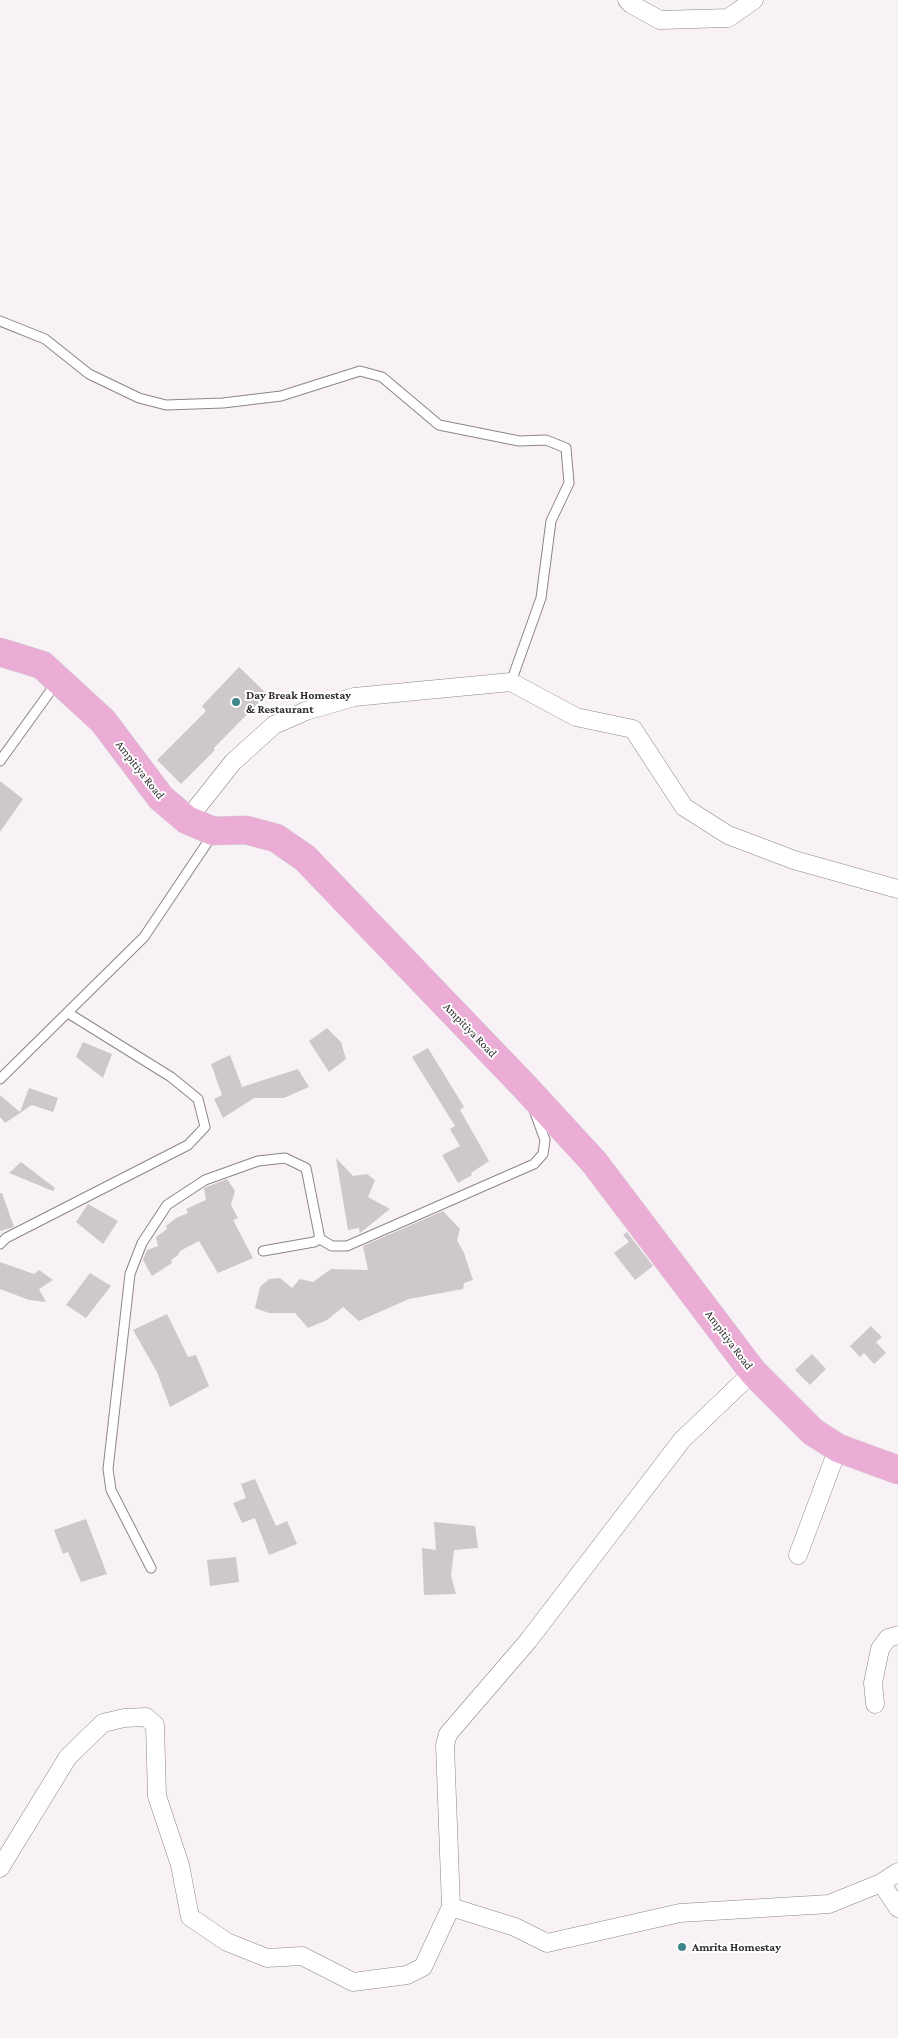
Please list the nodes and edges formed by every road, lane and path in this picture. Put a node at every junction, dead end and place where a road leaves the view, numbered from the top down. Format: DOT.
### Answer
graph roads {
  1 [pos="627,0"];
  2 [pos="754,0"];
  3 [pos="0,321"];
  4 [pos="0,652"];
  5 [pos="58,680"];
  6 [pos="511,682"];
  7 [pos="0,761"];
  8 [pos="187,820"];
  9 [pos="214,831"];
  10 [pos="898,889"];
  11 [pos="68,1013"];
  12 [pos="0,1079"];
  13 [pos="525,1087"];
  14 [pos="320,1239"];
  15 [pos="0,1244"];
  16 [pos="263,1251"];
  17 [pos="753,1372"];
  18 [pos="838,1448"];
  19 [pos="898,1470"];
  20 [pos="798,1554"];
  21 [pos="151,1568"];
  22 [pos="898,1635"];
  23 [pos="875,1704"];
  24 [pos="0,1868"];
  25 [pos="898,1872"];
  26 [pos="880,1883"];
  27 [pos="451,1907"];
  28 [pos="898,1908"];
  1 -- 2 [label="street"];
  3 -- 6 [label="lane"];
  4 -- 5 [label="main road, Ampitiya Road"];
  5 -- 7 [label="lane"];
  5 -- 8 [label="main road, Ampitiya Road"];
  6 -- 8 [label="street"];
  6 -- 10 [label="street"];
  8 -- 9 [label="main road, Ampitiya Road"];
  9 -- 11 [label="lane"];
  9 -- 13 [label="main road, Ampitiya Road"];
  11 -- 12 [label="lane"];
  11 -- 15 [label="lane"];
  13 -- 14 [label="lane"];
  13 -- 17 [label="main road, Ampitiya Road"];
  14 -- 16 [label="lane"];
  14 -- 21 [label="lane"];
  17 -- 18 [label="main road, Ampitiya Road"];
  17 -- 27 [label="street"];
  18 -- 19 [label="main road, Ampitiya Road"];
  18 -- 20 [label="street"];
  22 -- 23 [label="street"];
  24 -- 27 [label="street"];
  25 -- 26 [label="street"];
  26 -- 27 [label="street"];
  26 -- 28 [label="street"];
}
